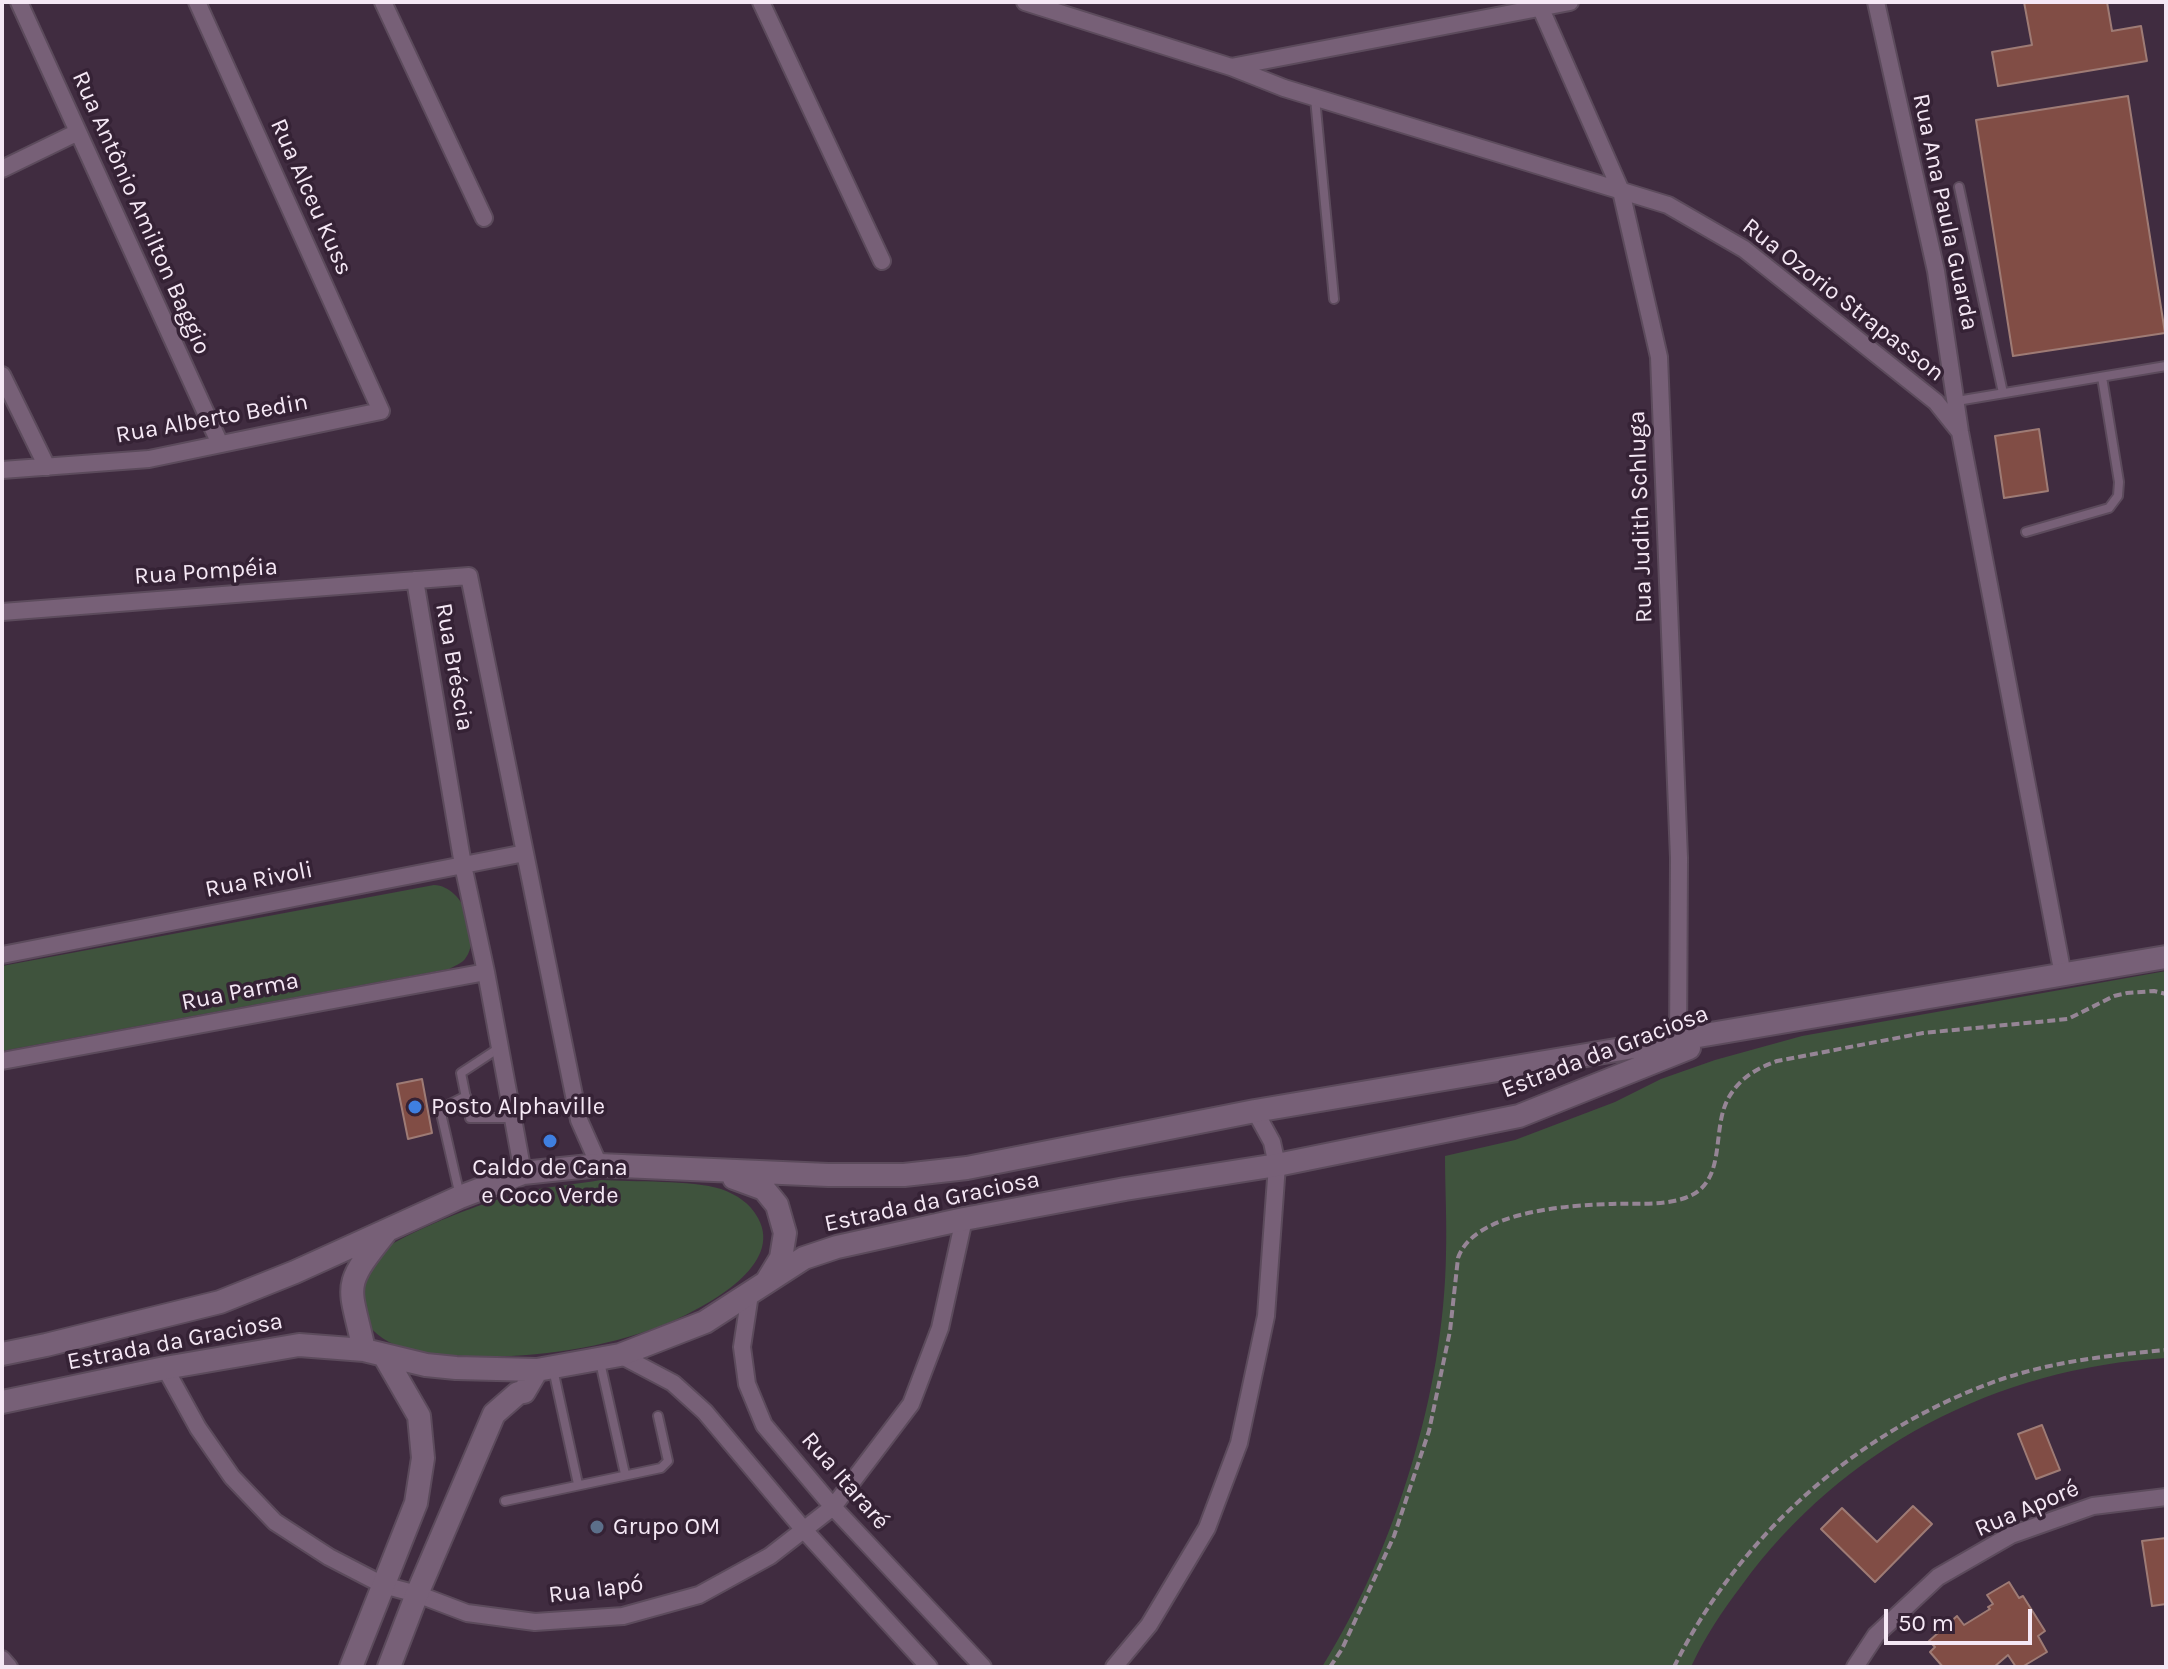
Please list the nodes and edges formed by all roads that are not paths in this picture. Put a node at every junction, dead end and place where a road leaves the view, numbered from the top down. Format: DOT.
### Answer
graph roads {
  1 [pos="19,2"];
  2 [pos="197,2"];
  3 [pos="383,2"];
  4 [pos="761,2"];
  5 [pos="1025,2"];
  6 [pos="1570,2"];
  7 [pos="1876,2"];
  8 [pos="1539,5"];
  9 [pos="1231,67"];
  10 [pos="1315,97"];
  11 [pos="78,132"];
  12 [pos="2,169"];
  13 [pos="1959,187"];
  14 [pos="1621,191"];
  15 [pos="484,218"];
  16 [pos="882,261"];
  17 [pos="1334,299"];
  18 [pos="2166,366"];
  19 [pos="2,375"];
  20 [pos="2102,377"];
  21 [pos="2003,393"];
  22 [pos="1957,401"];
  23 [pos="381,411"];
  24 [pos="1960,432"];
  25 [pos="220,444"];
  26 [pos="47,467"];
  27 [pos="2,470"];
  28 [pos="2026,532"];
  29 [pos="415,580"];
  30 [pos="2,612"];
  31 [pos="525,853"];
  32 [pos="463,865"];
  33 [pos="2,955"];
  34 [pos="2166,957"];
  35 [pos="486,972"];
  36 [pos="2063,975"];
  37 [pos="1678,1046"];
  38 [pos="500,1047"];
  39 [pos="2,1061"];
  40 [pos="466,1096"];
  41 [pos="1255,1111"];
  42 [pos="513,1118"];
  43 [pos="599,1165"];
  44 [pos="1277,1165"];
  45 [pos="706,1170"];
  46 [pos="523,1173"];
  47 [pos="460,1197"];
  48 [pos="964,1219"];
  49 [pos="388,1229"];
  50 [pos="757,1290"];
  51 [pos="374,1353"];
  52 [pos="2,1354"];
  53 [pos="610,1357"];
  54 [pos="165,1368"];
  55 [pos="545,1369"];
  56 [pos="2,1402"];
  57 [pos="658,1416"];
  58 [pos="625,1474"];
  59 [pos="578,1484"];
  60 [pos="2166,1497"];
  61 [pos="505,1501"];
  62 [pos="833,1507"];
  63 [pos="804,1530"];
  64 [pos="383,1585"];
  65 [pos="417,1594"];
  66 [pos="2,1659"];
  67 [pos="9,1667"];
  68 [pos="351,1667"];
  69 [pos="389,1667"];
  70 [pos="929,1667"];
  71 [pos="983,1667"];
  72 [pos="1114,1667"];
  73 [pos="1855,1667"];
  1 -- 11 [label="street, Rua Antônio Amilton Baggio"];
  2 -- 23 [label="street, Rua Alceu Kuss"];
  3 -- 15 [label="street"];
  4 -- 16 [label="street"];
  5 -- 9 [label="street, Rua Ozorio Strapasson"];
  6 -- 8 [label="street"];
  7 -- 22 [label="street, Rua Ana Paula Guarda"];
  8 -- 9 [label="street"];
  8 -- 14 [label="street, Rua Judith Schluga"];
  9 -- 10 [label="street, Rua Ozorio Strapasson"];
  10 -- 14 [label="street, Rua Ozorio Strapasson"];
  10 -- 17 [label="lane"];
  11 -- 12 [label="street"];
  11 -- 25 [label="street, Rua Antônio Amilton Baggio"];
  13 -- 21 [label="lane"];
  14 -- 24 [label="street, Rua Ozorio Strapasson"];
  14 -- 37 [label="street, Rua Judith Schluga"];
  18 -- 20 [label="lane"];
  19 -- 26 [label="street"];
  20 -- 21 [label="lane"];
  20 -- 28 [label="lane"];
  21 -- 22 [label="lane"];
  22 -- 24 [label="street, Rua Ana Paula Guarda"];
  23 -- 25 [label="street, Rua Alberto Bedin"];
  24 -- 36 [label="street, Rua Ozorio Strapasson"];
  25 -- 26 [label="street, Rua Alberto Bedin"];
  26 -- 27 [label="street, Rua Alberto Bedin"];
  29 -- 30 [label="street, Rua Pompéia"];
  29 -- 31 [label="street, Rua Bréscia"];
  29 -- 32 [label="street, Rua Bréscia"];
  31 -- 32 [label="street, Rua Rivoli"];
  31 -- 43 [label="street, Rua Bréscia"];
  32 -- 33 [label="street, Rua Rivoli"];
  32 -- 35 [label="street, Rua Bréscia"];
  34 -- 36 [label="main road, Estrada da Graciosa"];
  35 -- 38 [label="street, Rua Bréscia"];
  35 -- 39 [label="street, Rua Parma"];
  36 -- 37 [label="main road, Estrada da Graciosa"];
  37 -- 41 [label="main road, Estrada da Graciosa"];
  37 -- 44 [label="main road, Estrada da Graciosa"];
  38 -- 40 [label="lane"];
  38 -- 42 [label="street, Rua Bréscia"];
  40 -- 42 [label="lane"];
  40 -- 47 [label="lane"];
  41 -- 44 [label="street"];
  41 -- 45 [label="main road, Estrada da Graciosa"];
  42 -- 46 [label="street, Rua Bréscia"];
  43 -- 45 [label="main road, Estrada da Graciosa"];
  43 -- 46 [label="main road, Estrada da Graciosa"];
  44 -- 48 [label="main road, Estrada da Graciosa"];
  44 -- 72 [label="street"];
  45 -- 50 [label="main road"];
  46 -- 47 [label="main road, Estrada da Graciosa"];
  47 -- 49 [label="main road, Estrada da Graciosa"];
  48 -- 50 [label="main road, Estrada da Graciosa"];
  48 -- 62 [label="street, Rua Iapó"];
  49 -- 51 [label="main road"];
  49 -- 52 [label="main road, Estrada da Graciosa"];
  50 -- 53 [label="main road, Estrada da Graciosa"];
  50 -- 62 [label="street, Rua Itararé"];
  51 -- 54 [label="main road, Estrada da Graciosa"];
  51 -- 55 [label="main road, Estrada da Graciosa"];
  51 -- 64 [label="main road"];
  53 -- 55 [label="main road, Estrada da Graciosa"];
  53 -- 58 [label="lane"];
  53 -- 63 [label="street"];
  54 -- 56 [label="main road, Estrada da Graciosa"];
  54 -- 64 [label="street, Rua Iapó"];
  55 -- 59 [label="lane"];
  55 -- 65 [label="main road"];
  57 -- 58 [label="lane"];
  58 -- 59 [label="lane"];
  59 -- 61 [label="lane"];
  60 -- 73 [label="street, Rua Aporé"];
  62 -- 63 [label="street, Rua Iapó"];
  62 -- 71 [label="street, Rua Itararé"];
  63 -- 65 [label="street, Rua Iapó"];
  63 -- 70 [label="street"];
  64 -- 65 [label="street, Rua Iapó"];
  64 -- 68 [label="main road"];
  65 -- 69 [label="main road"];
  66 -- 67 [label="street"];
}
